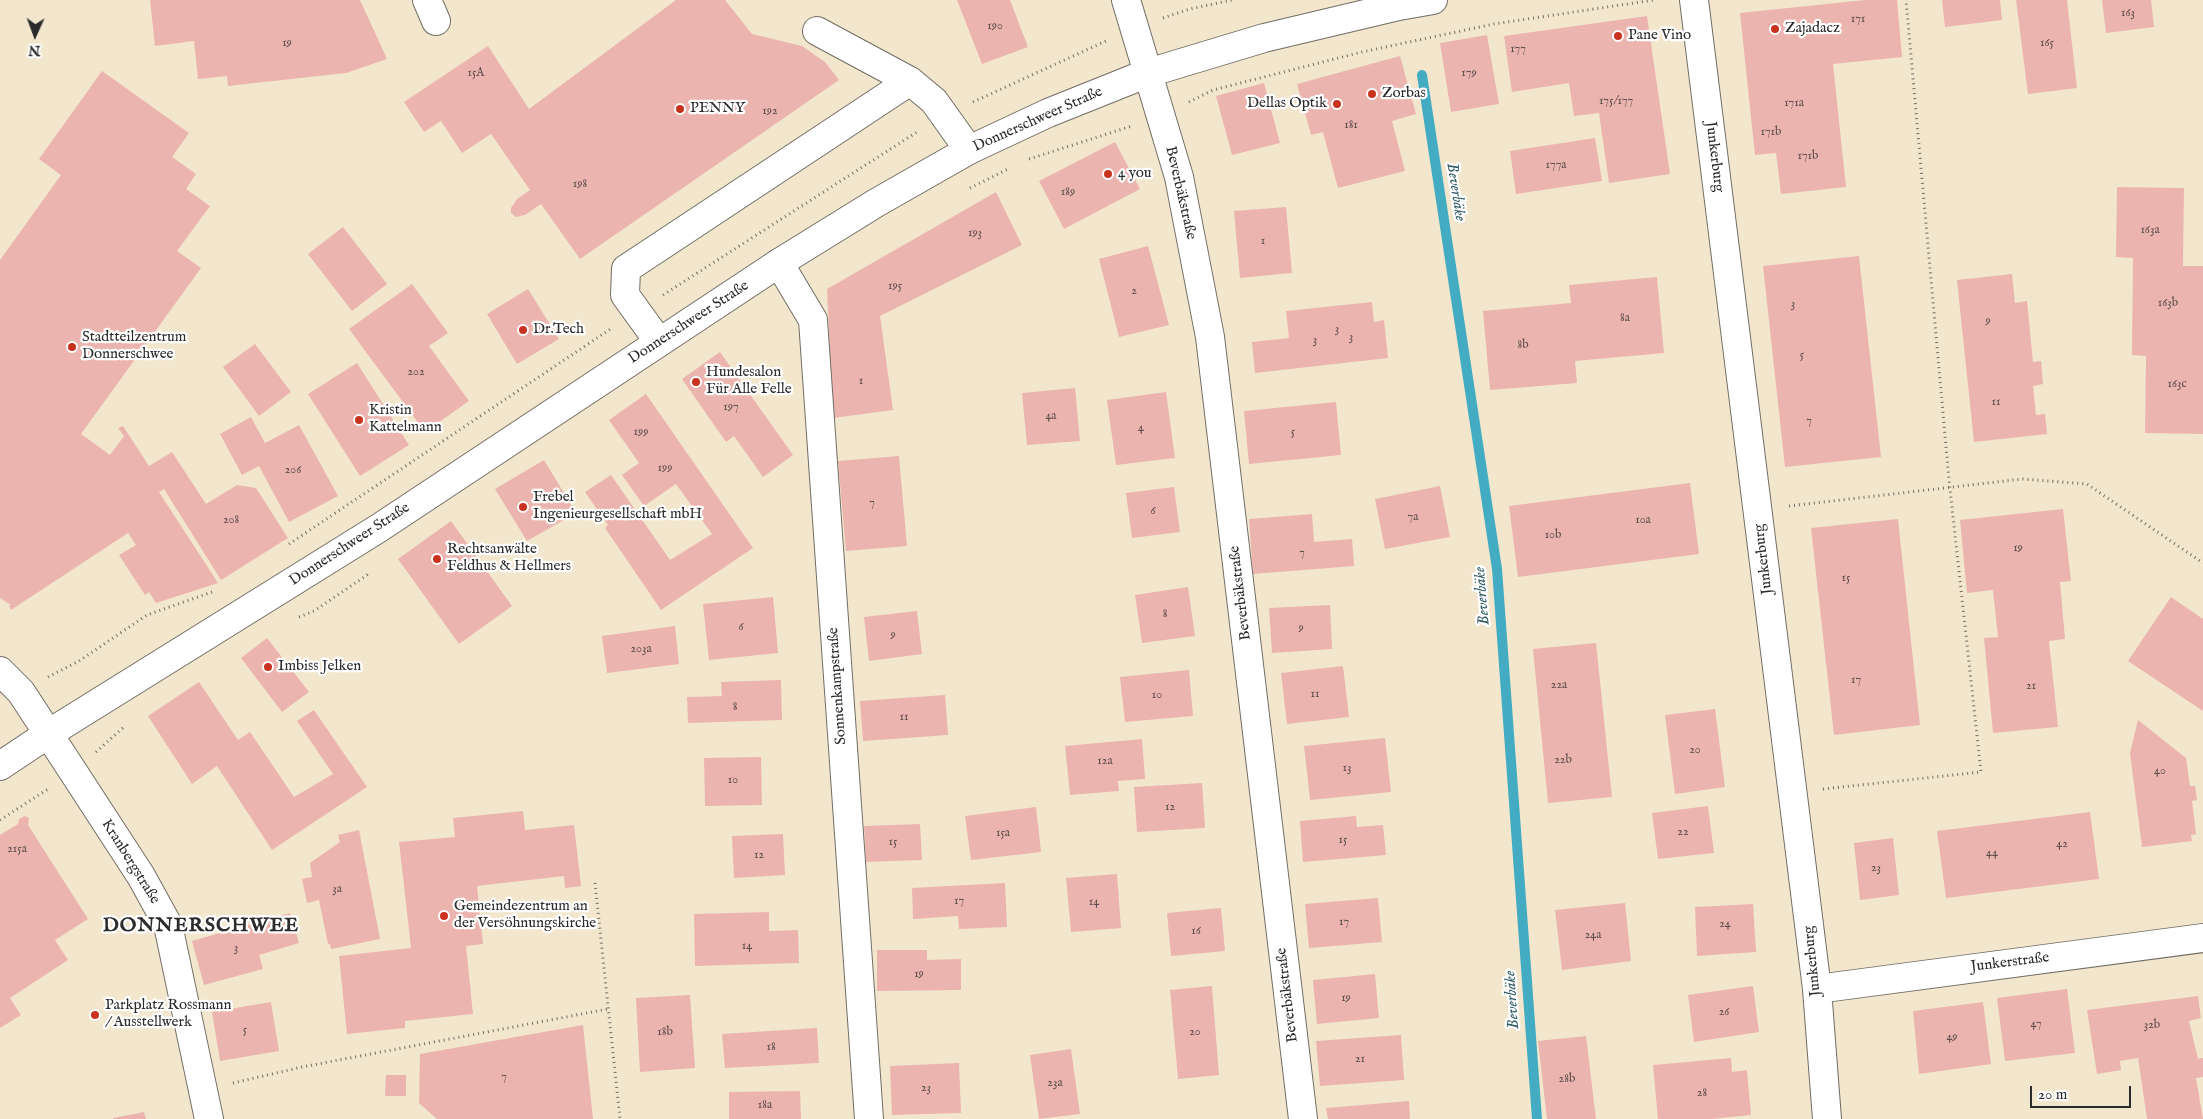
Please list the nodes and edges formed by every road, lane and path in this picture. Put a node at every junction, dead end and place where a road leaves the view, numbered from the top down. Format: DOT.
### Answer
graph roads {
  1 [pos="1126,0"];
  2 [pos="1433,0"];
  3 [pos="1694,0"];
  4 [pos="1906,0"];
  5 [pos="817,31"];
  6 [pos="1148,73"];
  7 [pos="910,81"];
  8 [pos="969,150"];
  9 [pos="779,263"];
  10 [pos="659,342"];
  11 [pos="1950,487"];
  12 [pos="1758,509"];
  13 [pos="2203,563"];
  14 [pos="0,671"];
  15 [pos="48,734"];
  16 [pos="0,766"];
  17 [pos="1793,792"];
  18 [pos="595,883"];
  19 [pos="2203,938"];
  20 [pos="1817,988"];
  21 [pos="608,1009"];
  22 [pos="203,1089"];
  23 [pos="209,1119"];
  24 [pos="620,1119"];
  25 [pos="869,1119"];
  26 [pos="1303,1119"];
  27 [pos="1827,1119"];
  1 -- 6 [label="street, Beverbäkstraße"];
  2 -- 6 [label="street, Donnerschweer Straße"];
  3 -- 12 [label="street, Junkerburg"];
  4 -- 11 [label="path"];
  5 -- 7 [label="street"];
  6 -- 8 [label="street, Donnerschweer Straße"];
  6 -- 26 [label="street, Beverbäkstraße"];
  7 -- 8 [label="street"];
  7 -- 10 [label="street"];
  8 -- 9 [label="street, Donnerschweer Straße"];
  9 -- 10 [label="street, Donnerschweer Straße"];
  9 -- 25 [label="street, Sonnenkampstraße"];
  10 -- 15 [label="street, Donnerschweer Straße"];
  11 -- 12 [label="path"];
  11 -- 13 [label="path"];
  11 -- 17 [label="path"];
  12 -- 17 [label="street, Junkerburg"];
  14 -- 15 [label="street, Kranbergstraße"];
  15 -- 16 [label="street, Donnerschweer Straße"];
  15 -- 22 [label="street, Kranbergstraße"];
  17 -- 20 [label="street, Junkerburg"];
  18 -- 21 [label="path"];
  19 -- 20 [label="street, Junkerstraße"];
  20 -- 27 [label="street, Junkerburg"];
  21 -- 22 [label="path"];
  21 -- 24 [label="path"];
  22 -- 23 [label="street, Kranbergstraße"];
}
